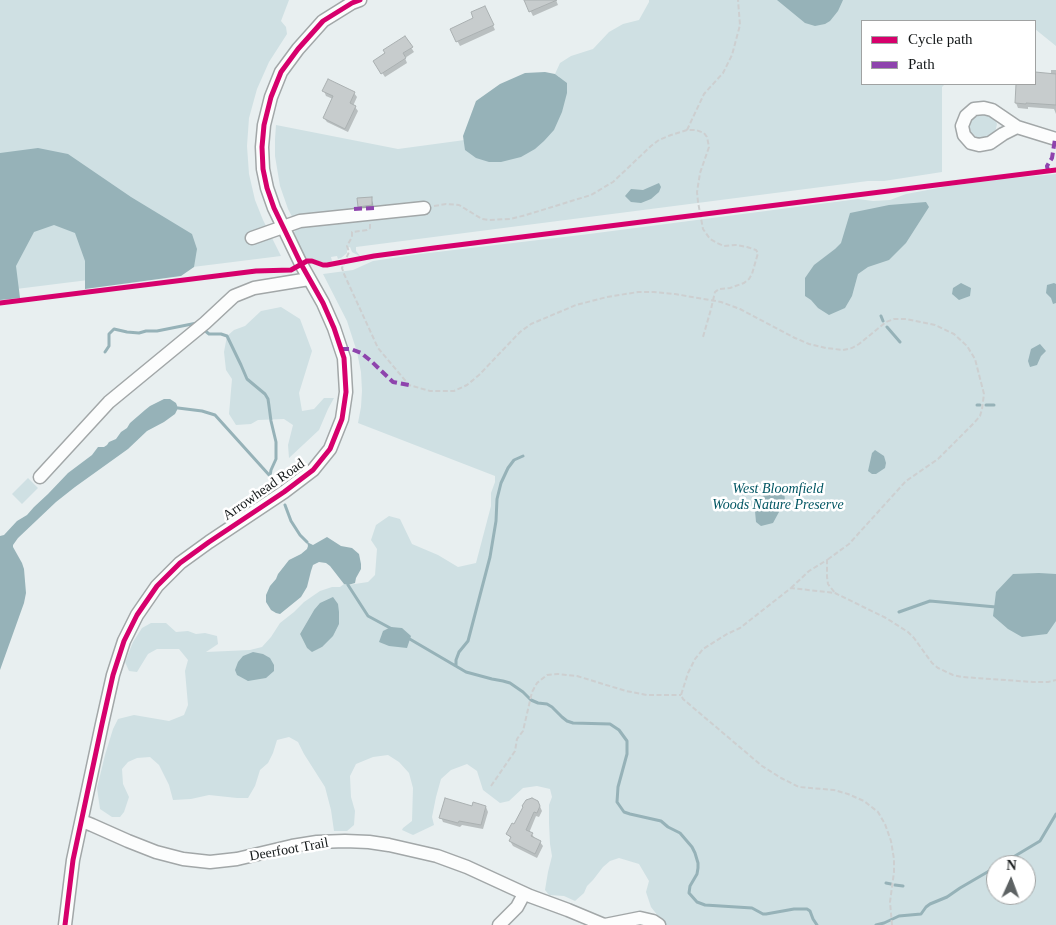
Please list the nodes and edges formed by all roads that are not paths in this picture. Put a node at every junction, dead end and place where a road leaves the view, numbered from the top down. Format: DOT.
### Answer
graph roads {
  1 [pos="360,0"];
  2 [pos="1017,127"];
  3 [pos="1056,139"];
  4 [pos="424,208"];
  5 [pos="283,227"];
  6 [pos="252,238"];
  7 [pos="309,279"];
  8 [pos="40,477"];
  9 [pos="82,821"];
  10 [pos="524,894"];
  11 [pos="65,925"];
  12 [pos="499,925"];
  13 [pos="604,925"];
  14 [pos="659,925"];
  1 -- 5 [label="street, Arrowhead Road"];
  2 -- 3 [label="street"];
  4 -- 5 [label="street"];
  5 -- 6 [label="street"];
  5 -- 7 [label="street, Arrowhead Road"];
  7 -- 8 [label="street"];
  7 -- 9 [label="street, Arrowhead Road"];
  9 -- 10 [label="street, Deerfoot Trail"];
  9 -- 11 [label="street, Arrowhead Road"];
  10 -- 12 [label="street"];
  10 -- 13 [label="street, Deerfoot Trail"];
  13 -- 14 [label="street"];
}
